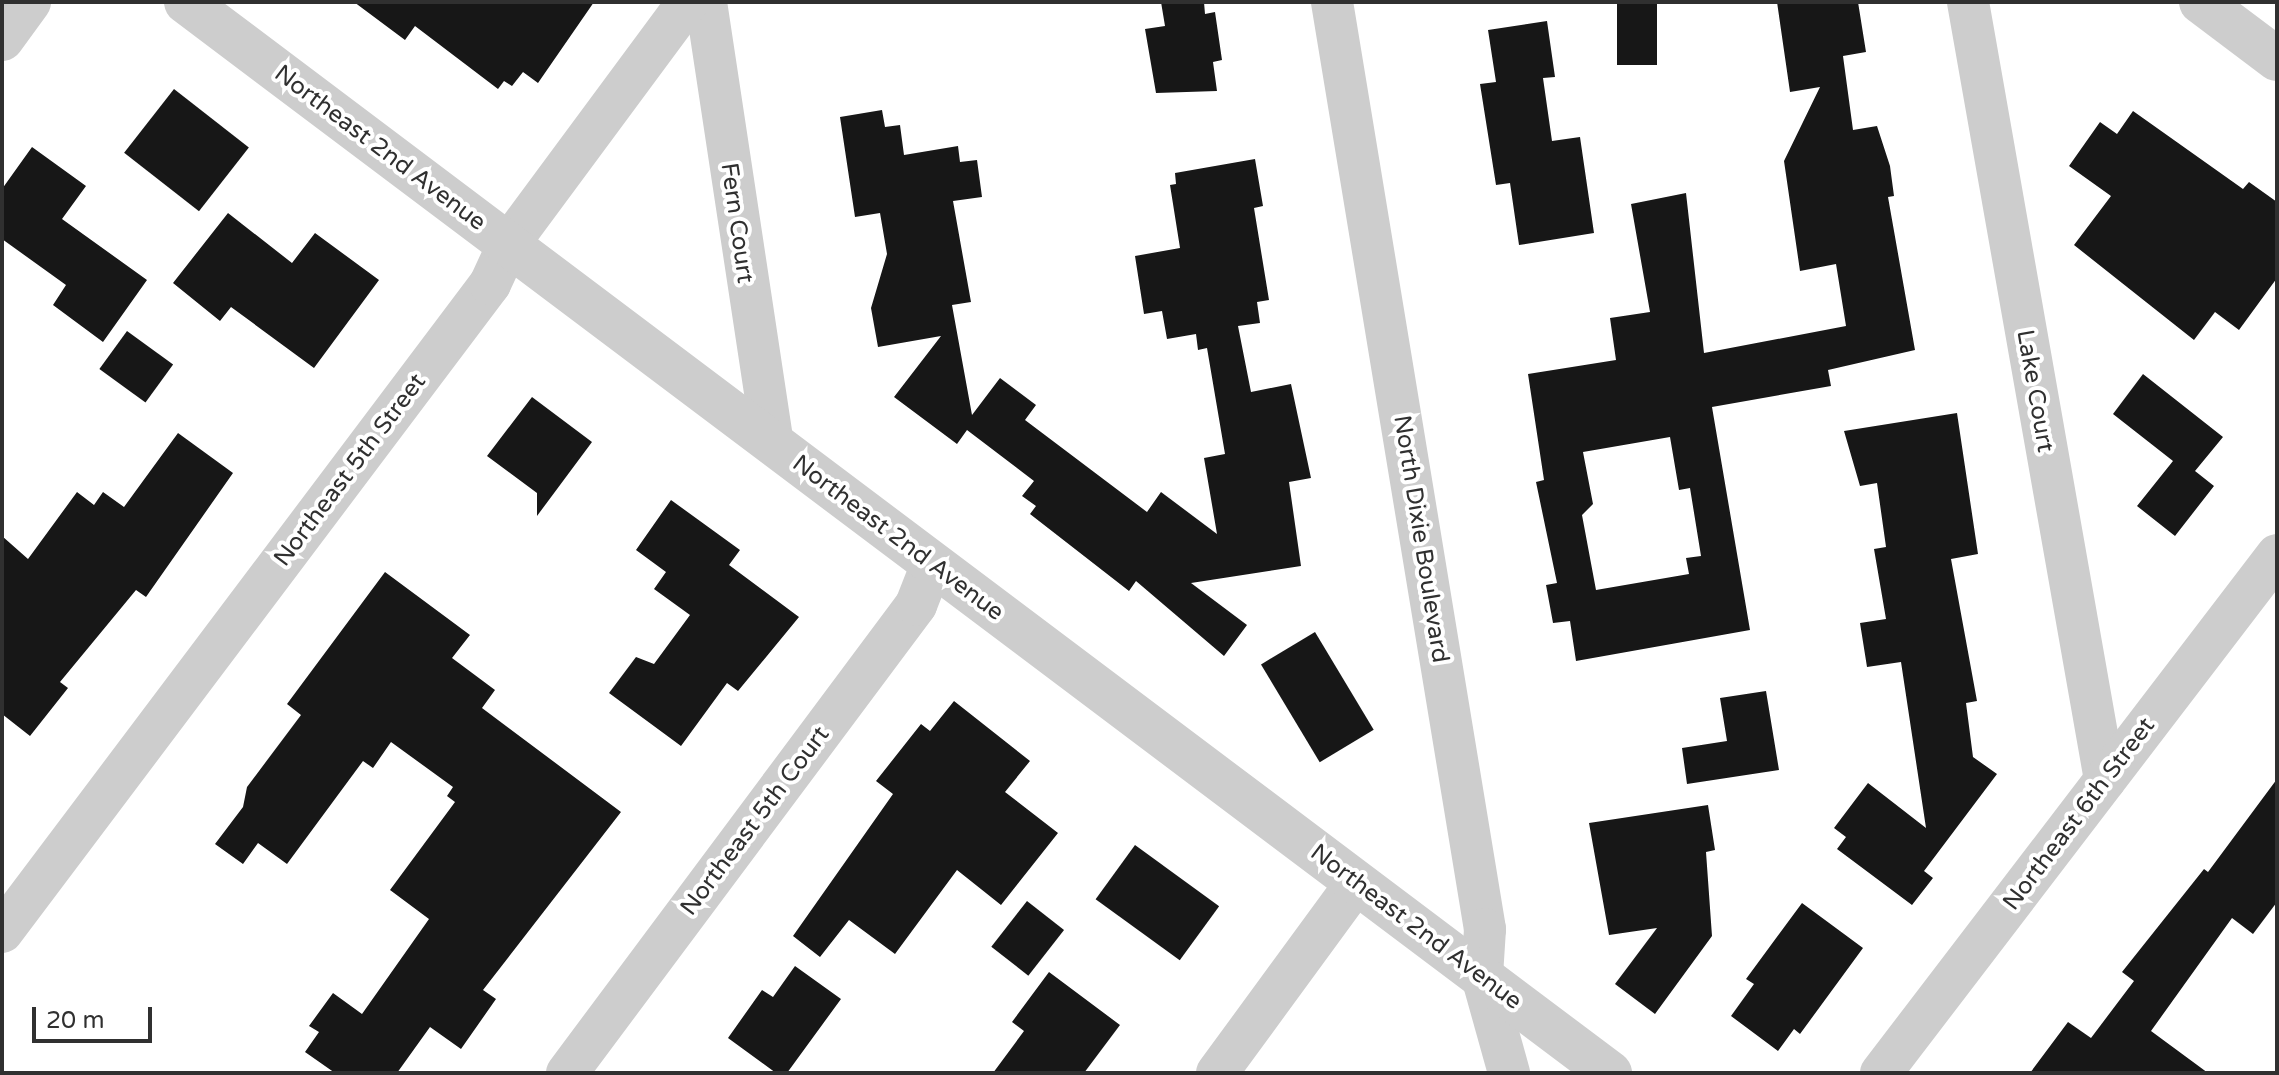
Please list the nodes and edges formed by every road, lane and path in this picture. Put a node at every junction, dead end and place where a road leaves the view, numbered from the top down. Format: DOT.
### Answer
graph roads {
  1 [pos="29,2"];
  2 [pos="186,2"];
  3 [pos="688,2"];
  4 [pos="706,2"];
  5 [pos="1332,2"];
  6 [pos="1968,2"];
  7 [pos="2201,2"];
  8 [pos="2,39"];
  9 [pos="2277,59"];
  10 [pos="508,245"];
  11 [pos="773,444"];
  12 [pos="2277,555"];
  13 [pos="932,564"];
  14 [pos="2105,780"];
  15 [pos="1356,883"];
  16 [pos="2,932"];
  17 [pos="1482,976"];
  18 [pos="567,1073"];
  19 [pos="1217,1073"];
  20 [pos="1509,1073"];
  21 [pos="1610,1073"];
  22 [pos="1881,1073"];
  1 -- 8 [label="street"];
  2 -- 10 [label="street, Northeast 2nd Avenue"];
  3 -- 10 [label="street, Northeast 5th Street"];
  4 -- 11 [label="street, Fern Court"];
  5 -- 17 [label="street, North Dixie Boulevard"];
  6 -- 14 [label="street, Lake Court"];
  7 -- 9 [label="street"];
  10 -- 11 [label="street, Northeast 2nd Avenue"];
  10 -- 16 [label="street, Northeast 5th Street"];
  11 -- 13 [label="street, Northeast 2nd Avenue"];
  12 -- 14 [label="street, Northeast 6th Street"];
  13 -- 15 [label="street, Northeast 2nd Avenue"];
  13 -- 18 [label="street, Northeast 5th Court"];
  14 -- 22 [label="street, Northeast 6th Street"];
  15 -- 17 [label="street, Northeast 2nd Avenue"];
  15 -- 19 [label="street"];
  17 -- 20 [label="street, North Dixie Boulevard"];
  17 -- 21 [label="street, Northeast 2nd Avenue"];
}
